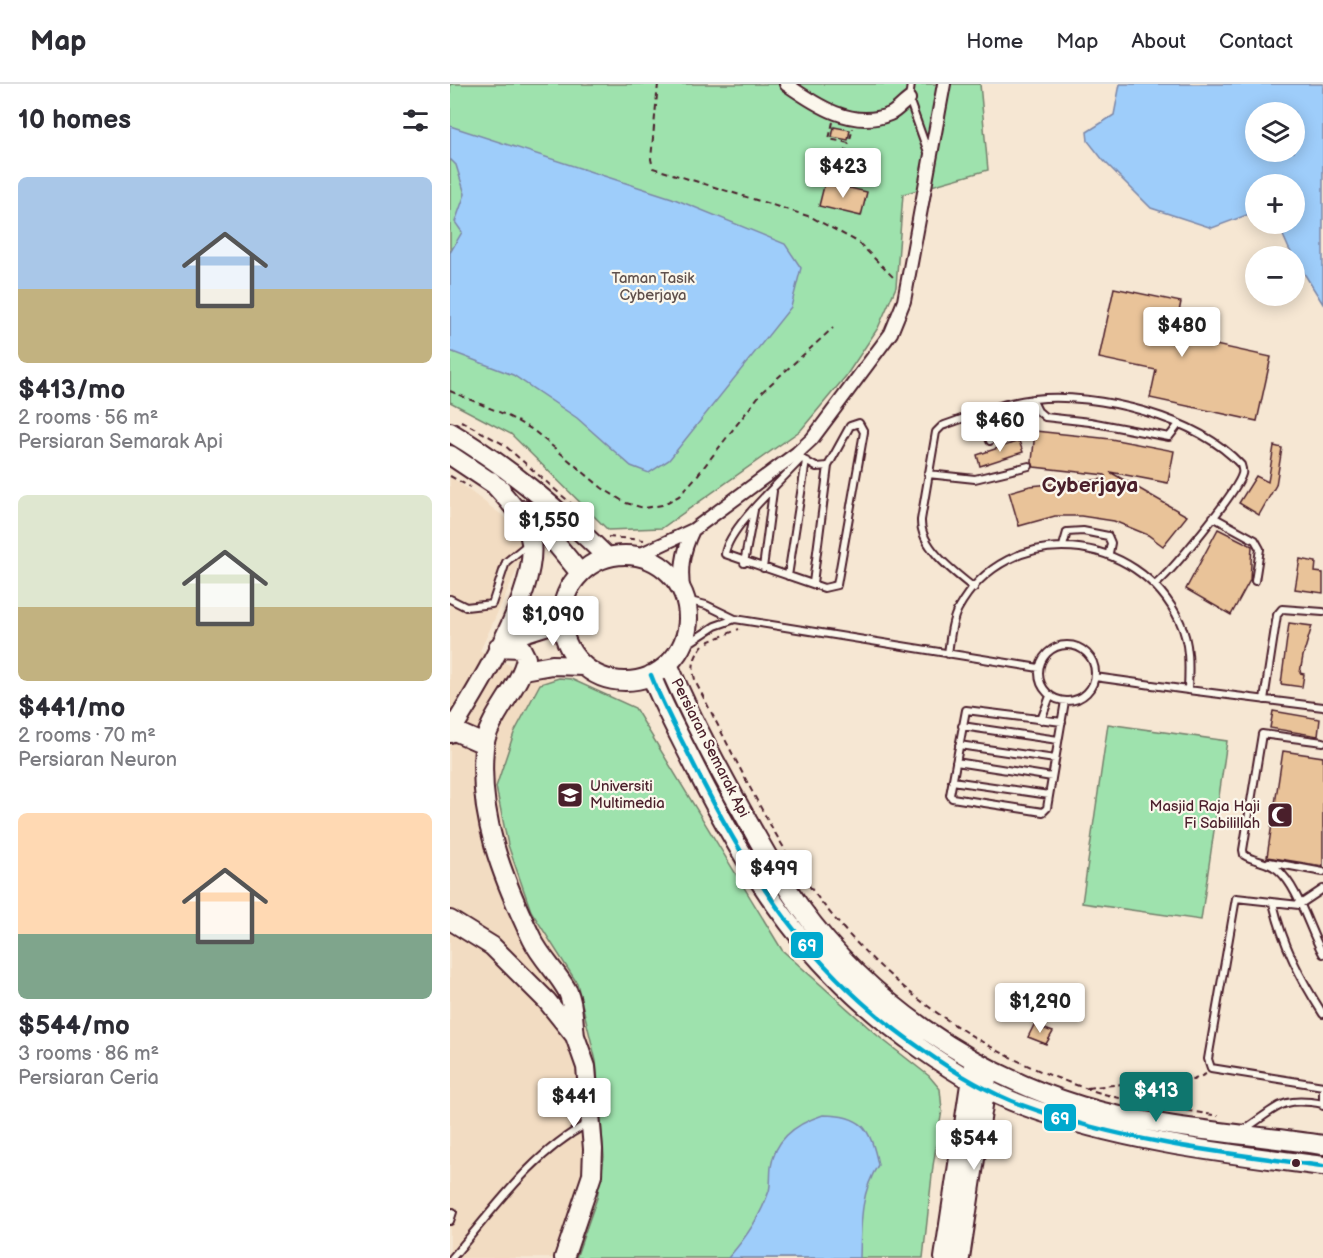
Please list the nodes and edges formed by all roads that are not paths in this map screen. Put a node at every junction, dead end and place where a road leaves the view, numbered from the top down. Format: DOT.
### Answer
graph roads {
  1 [pos="786,84"];
  2 [pos="911,84"];
  3 [pos="944,84"];
  4 [pos="909,99"];
  5 [pos="931,159"];
  6 [pos="1032,399"];
  7 [pos="981,414"];
  8 [pos="1179,424"];
  9 [pos="453,425"];
  10 [pos="990,441"];
  11 [pos="450,455"];
  12 [pos="802,457"];
  13 [pos="828,466"];
  14 [pos="1029,466"];
  15 [pos="928,474"];
  16 [pos="491,481"];
  17 [pos="773,491"];
  18 [pos="754,509"];
  19 [pos="1213,517"];
  20 [pos="693,530"];
  21 [pos="531,542"];
  22 [pos="1063,546"];
  23 [pos="1109,554"];
  24 [pos="637,556"];
  25 [pos="606,557"];
  26 [pos="744,562"];
  27 [pos="763,568"];
  28 [pos="580,573"];
  29 [pos="788,576"];
  30 [pos="1255,581"];
  31 [pos="813,583"];
  32 [pos="1156,584"];
  33 [pos="974,588"];
  34 [pos="685,597"];
  35 [pos="450,599"];
  36 [pos="1323,612"];
  37 [pos="735,619"];
  38 [pos="561,621"];
  39 [pos="501,643"];
  40 [pos="680,649"];
  41 [pos="948,654"];
  42 [pos="668,664"];
  43 [pos="584,666"];
  44 [pos="1039,668"];
  45 [pos="524,670"];
  46 [pos="651,675"];
  47 [pos="1095,677"];
  48 [pos="1188,690"];
  49 [pos="1050,696"];
  50 [pos="1264,700"];
  51 [pos="1065,701"];
  52 [pos="1323,707"];
  53 [pos="1041,720"];
  54 [pos="1062,723"];
  55 [pos="962,726"];
  56 [pos="451,732"];
  57 [pos="1058,740"];
  58 [pos="1323,742"];
  59 [pos="484,744"];
  60 [pos="959,745"];
  61 [pos="1055,759"];
  62 [pos="956,762"];
  63 [pos="1052,777"];
  64 [pos="952,781"];
  65 [pos="1049,795"];
  66 [pos="1265,862"];
  67 [pos="1323,872"];
  68 [pos="1323,890"];
  69 [pos="1273,903"];
  70 [pos="1299,905"];
  71 [pos="450,920"];
  72 [pos="1323,954"];
  73 [pos="561,983"];
  74 [pos="547,1000"];
  75 [pos="1323,1014"];
  76 [pos="575,1036"];
  77 [pos="982,1064"];
  78 [pos="978,1084"];
  79 [pos="1323,1086"];
  80 [pos="1322,1104"];
  81 [pos="591,1122"];
  82 [pos="1238,1134"];
  83 [pos="1323,1145"];
  84 [pos="1323,1166"];
  85 [pos="453,1212"];
  86 [pos="450,1221"];
  87 [pos="452,1258"];
  88 [pos="564,1258"];
  89 [pos="944,1258"];
  90 [pos="960,1258"];
  1 -- 4 [label="street"];
  2 -- 4 [label="lane"];
  3 -- 5 [label="street"];
  4 -- 5 [label="lane"];
  5 -- 12 [label="street"];
  6 -- 7 [label="lane"];
  6 -- 8 [label="lane"];
  6 -- 8 [label="lane"];
  7 -- 10 [label="lane"];
  7 -- 15 [label="lane"];
  8 -- 19 [label="lane"];
  9 -- 25 [label="main road"];
  11 -- 16 [label="main road"];
  12 -- 13 [label="lane"];
  12 -- 17 [label="lane"];
  12 -- 20 [label="street"];
  12 -- 29 [label="lane"];
  13 -- 31 [label="lane"];
  13 -- 31 [label="lane"];
  14 -- 15 [label="lane"];
  15 -- 33 [label="lane"];
  16 -- 21 [label="main road"];
  16 -- 28 [label="main road"];
  17 -- 18 [label="lane"];
  17 -- 27 [label="lane"];
  18 -- 26 [label="lane"];
  18 -- 26 [label="lane"];
  19 -- 30 [label="lane"];
  19 -- 32 [label="lane"];
  20 -- 24 [label="street"];
  20 -- 34 [label="street"];
  21 -- 35 [label="lane"];
  21 -- 39 [label="main road"];
  22 -- 23 [label="lane"];
  22 -- 23 [label="lane"];
  22 -- 33 [label="lane"];
  23 -- 32 [label="lane"];
  24 -- 25 [label="main road"];
  24 -- 34 [label="main road"];
  25 -- 28 [label="main road"];
  26 -- 27 [label="lane"];
  27 -- 29 [label="lane"];
  28 -- 38 [label="main road"];
  29 -- 31 [label="lane"];
  32 -- 48 [label="lane"];
  33 -- 41 [label="lane"];
  34 -- 37 [label="lane"];
  34 -- 40 [label="main road, Persiaran Semarak Api"];
  36 -- 50 [label="lane"];
  37 -- 40 [label="lane"];
  37 -- 41 [label="lane"];
  38 -- 39 [label="main road"];
  38 -- 43 [label="main road"];
  39 -- 45 [label="main road"];
  39 -- 56 [label="main road"];
  40 -- 42 [label="main road, Persiaran Semarak Api"];
  41 -- 44 [label="lane"];
  42 -- 46 [label="main road, Persiaran Semarak Api"];
  42 -- 77 [label="main road, Persiaran Semarak Api"];
  43 -- 45 [label="main road"];
  43 -- 46 [label="main road, Persiaran Semarak Api"];
  44 -- 47 [label="lane"];
  44 -- 49 [label="lane"];
  45 -- 59 [label="main road"];
  46 -- 78 [label="main road, Persiaran Semarak Api"];
  47 -- 48 [label="lane"];
  47 -- 51 [label="lane"];
  48 -- 50 [label="lane"];
  49 -- 51 [label="lane"];
  49 -- 53 [label="lane"];
  50 -- 52 [label="lane"];
  51 -- 54 [label="lane"];
  53 -- 54 [label="lane"];
  53 -- 55 [label="lane"];
  54 -- 57 [label="lane"];
  55 -- 57 [label="lane"];
  55 -- 60 [label="lane"];
  56 -- 59 [label="main road"];
  57 -- 61 [label="lane"];
  58 -- 66 [label="lane"];
  59 -- 73 [label="main road"];
  60 -- 61 [label="lane"];
  60 -- 62 [label="lane"];
  61 -- 63 [label="lane"];
  62 -- 63 [label="lane"];
  62 -- 64 [label="lane"];
  63 -- 65 [label="lane"];
  64 -- 65 [label="lane"];
  64 -- 65 [label="lane"];
  66 -- 67 [label="lane"];
  66 -- 70 [label="lane"];
  68 -- 70 [label="lane"];
  69 -- 70 [label="lane"];
  69 -- 75 [label="lane"];
  69 -- 79 [label="lane"];
  70 -- 72 [label="lane"];
  71 -- 74 [label="main road"];
  73 -- 74 [label="main road"];
  73 -- 76 [label="main road"];
  74 -- 76 [label="main road"];
  76 -- 81 [label="main road"];
  77 -- 78 [label="main road"];
  77 -- 82 [label="main road, Persiaran Semarak Api"];
  78 -- 84 [label="main road, Persiaran Semarak Api"];
  78 -- 89 [label="main road"];
  78 -- 90 [label="main road"];
  79 -- 80 [label="lane"];
  80 -- 82 [label="lane"];
  81 -- 87 [label="lane"];
  81 -- 88 [label="main road"];
  82 -- 83 [label="main road, Persiaran Semarak Api"];
  85 -- 86 [label="lane"];
}
